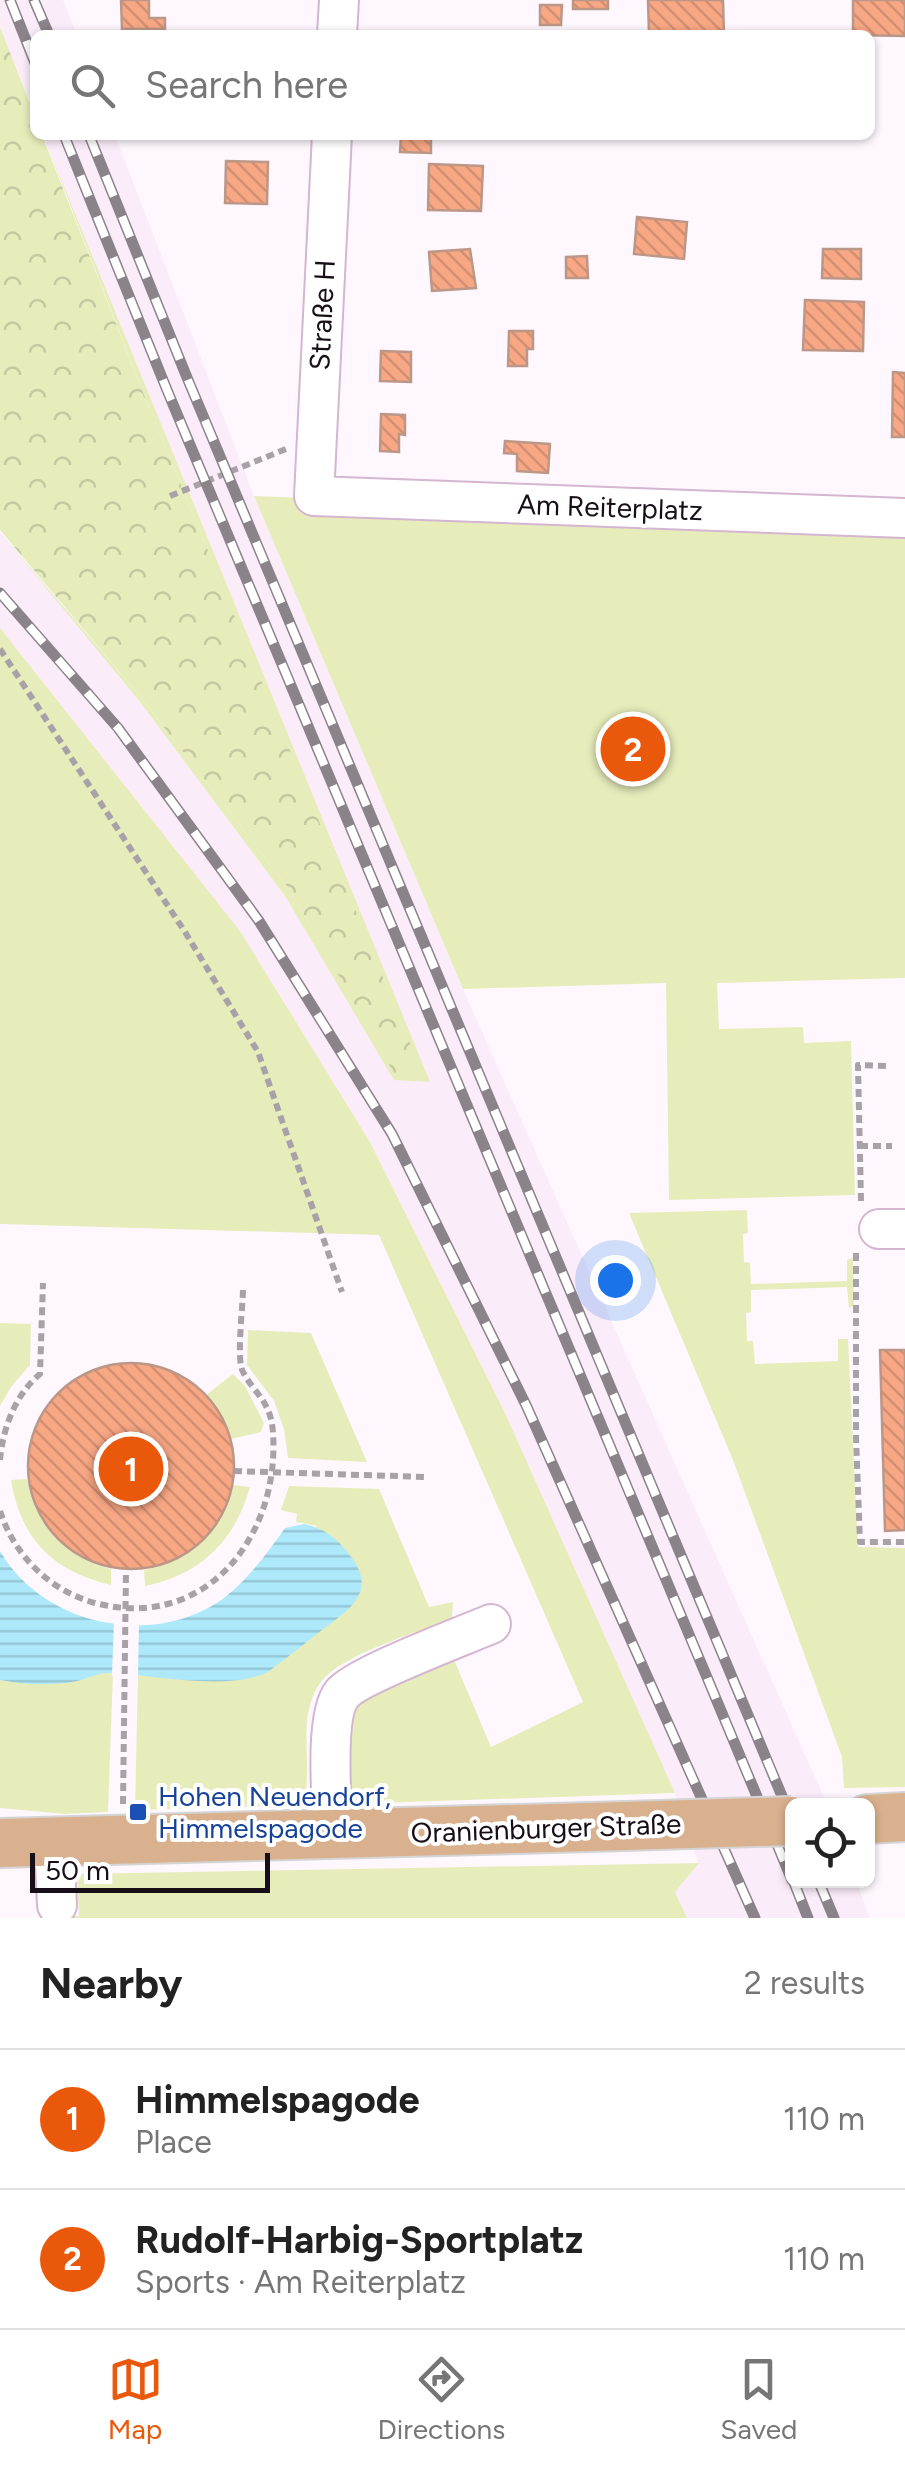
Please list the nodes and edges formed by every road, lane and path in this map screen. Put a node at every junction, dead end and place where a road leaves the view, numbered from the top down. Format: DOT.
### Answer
graph roads {
  1 [pos="339,0"];
  2 [pos="337,30"];
  3 [pos="332,140"];
  4 [pos="315,437"];
  5 [pos="170,496"];
  6 [pos="314,496"];
  7 [pos="905,518"];
  8 [pos="0,648"];
  9 [pos="888,1066"];
  10 [pos="860,1146"];
  11 [pos="892,1146"];
  12 [pos="875,1226"];
  13 [pos="43,1283"];
  14 [pos="244,1289"];
  15 [pos="342,1292"];
  16 [pos="0,1460"];
  17 [pos="234,1471"];
  18 [pos="272,1472"];
  19 [pos="426,1477"];
  20 [pos="0,1511"];
  21 [pos="905,1542"];
  22 [pos="126,1570"];
  23 [pos="126,1608"];
  24 [pos="490,1624"];
  25 [pos="123,1765"];
  26 [pos="905,1818"];
  27 [pos="875,1819"];
  28 [pos="785,1821"];
  29 [pos="332,1834"];
  30 [pos="54,1842"];
  31 [pos="0,1843"];
  32 [pos="57,1905"];
  1 -- 2 [label="street"];
  3 -- 4 [label="street, Straße H"];
  4 -- 5 [label="path"];
  4 -- 6 [label="street, Straße H"];
  6 -- 7 [label="street, Am Reiterplatz"];
  8 -- 15 [label="path"];
  9 -- 10 [label="path"];
  10 -- 11 [label="path"];
  10 -- 12 [label="path"];
  12 -- 21 [label="path"];
  13 -- 16 [label="path"];
  14 -- 18 [label="path"];
  17 -- 18 [label="path"];
  18 -- 19 [label="path"];
  18 -- 23 [label="path"];
  20 -- 23 [label="path"];
  22 -- 23 [label="path"];
  23 -- 25 [label="path"];
  24 -- 29 [label="street"];
  26 -- 27 [label="main road"];
  28 -- 29 [label="main road, Oranienburger Straße, bridge"];
  29 -- 30 [label="main road, Oranienburger Straße"];
  30 -- 31 [label="main road, Oranienburger Straße"];
  30 -- 32 [label="street"];
}
